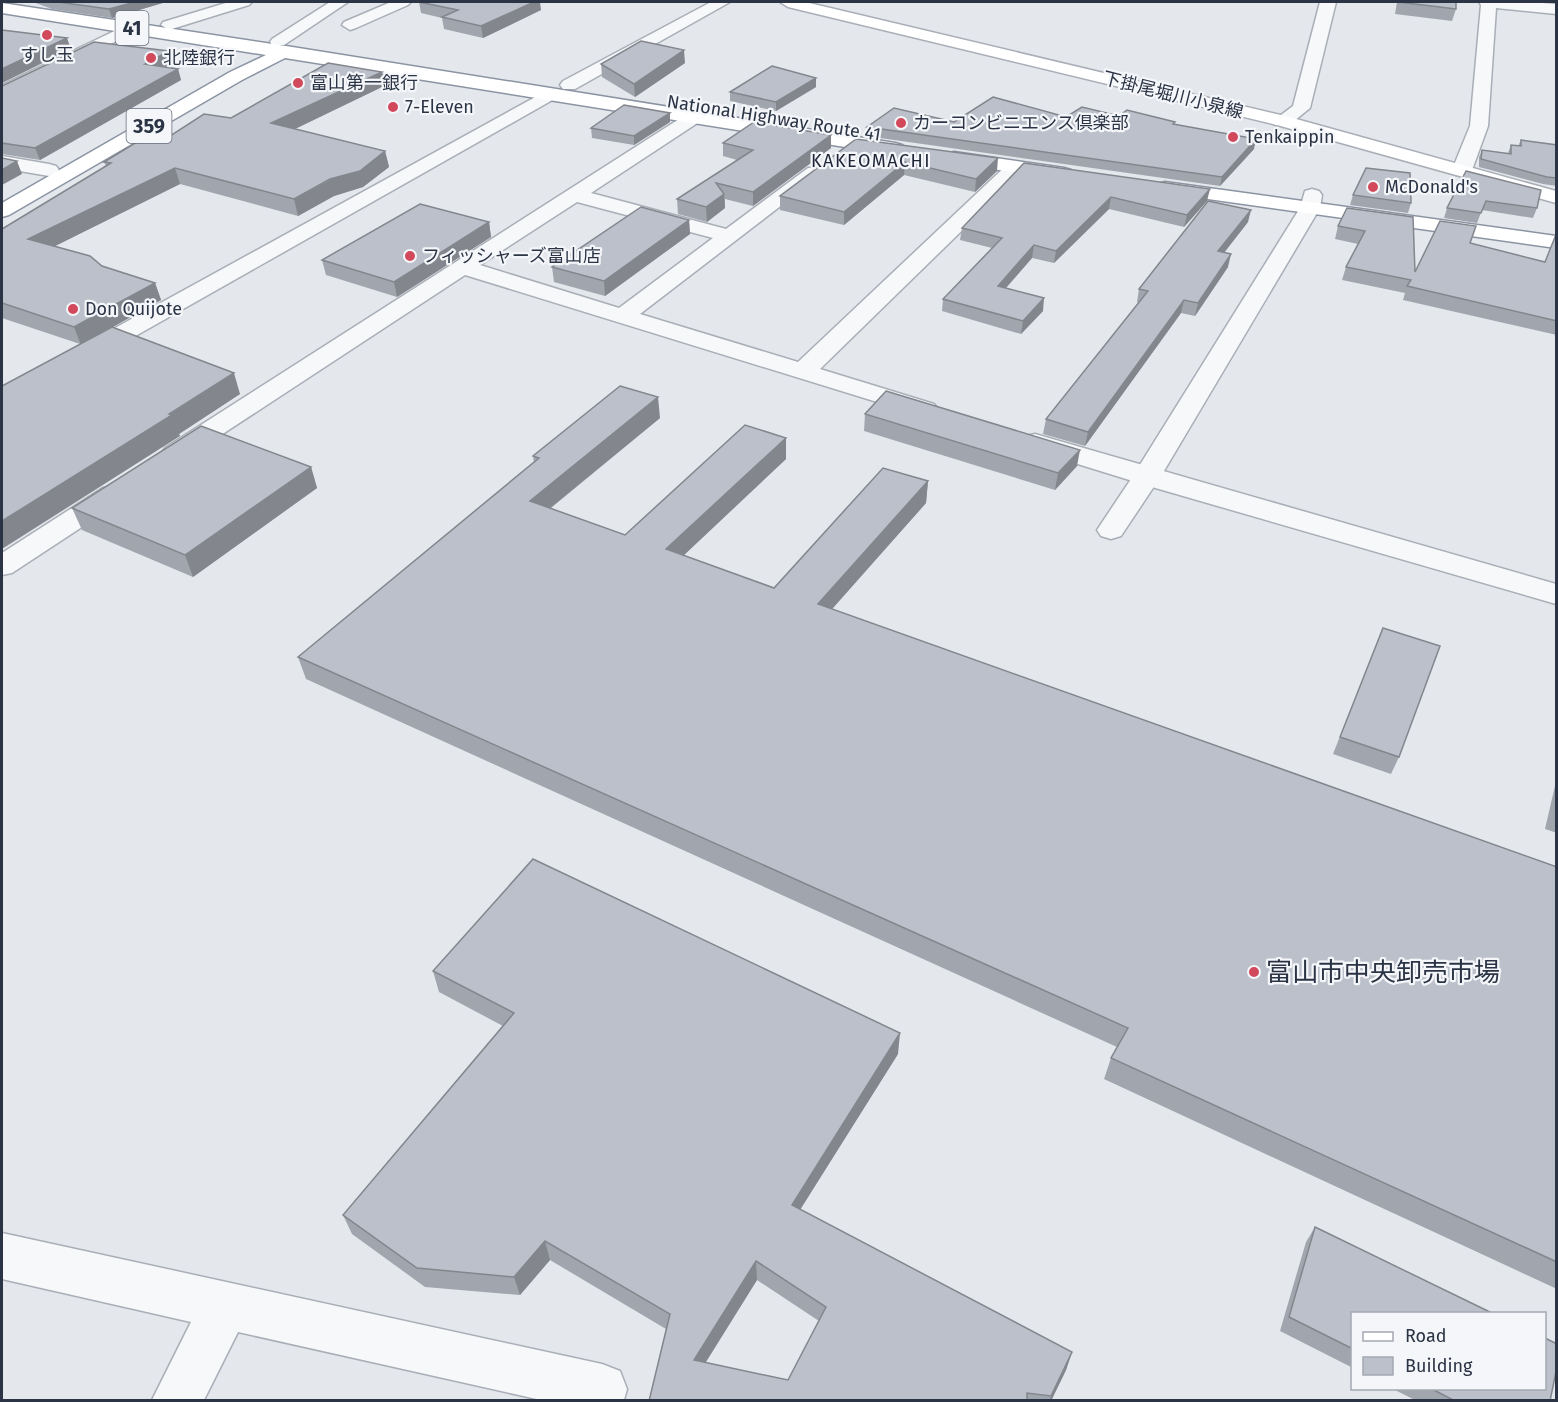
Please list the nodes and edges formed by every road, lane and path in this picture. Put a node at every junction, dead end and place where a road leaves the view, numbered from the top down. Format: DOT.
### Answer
graph roads {
  1 [pos="20,2"];
  2 [pos="244,2"];
  3 [pos="403,2"];
  4 [pos="722,2"];
  5 [pos="788,2"];
  6 [pos="1328,2"];
  7 [pos="1488,2"];
  8 [pos="349,4"];
  9 [pos="2,8"];
  10 [pos="1557,9"];
  11 [pos="377,13"];
  12 [pos="169,25"];
  13 [pos="350,25"];
  14 [pos="131,28"];
  15 [pos="281,47"];
  16 [pos="2,71"];
  17 [pos="33,76"];
  18 [pos="560,90"];
  19 [pos="2,92"];
  20 [pos="693,118"];
  21 [pos="1282,121"];
  22 [pos="854,144"];
  23 [pos="2,162"];
  24 [pos="1016,167"];
  25 [pos="49,170"];
  26 [pos="1462,170"];
  27 [pos="1147,179"];
  28 [pos="574,195"];
  29 [pos="2,197"];
  30 [pos="1557,197"];
  31 [pos="1311,202"];
  32 [pos="2,211"];
  33 [pos="1557,229"];
  34 [pos="729,236"];
  35 [pos="1557,242"];
  36 [pos="462,267"];
  37 [pos="622,316"];
  38 [pos="61,368"];
  39 [pos="802,371"];
  40 [pos="947,415"];
  41 [pos="1014,436"];
  42 [pos="152,469"];
  43 [pos="1147,476"];
  44 [pos="132,482"];
  45 [pos="1111,530"];
  46 [pos="2,566"];
  47 [pos="1557,594"];
  48 [pos="2,1256"];
  49 [pos="225,1306"];
  50 [pos="177,1401"];
  51 [pos="599,1401"];
  1 -- 12 [label="main road, 41"];
  2 -- 12 [label="street"];
  3 -- 11 [label="street"];
  4 -- 18 [label="street"];
  5 -- 21 [label="main road, 下掛尾堀川小泉線"];
  6 -- 21 [label="street"];
  7 -- 10 [label="street"];
  7 -- 26 [label="street"];
  8 -- 11 [label="street"];
  8 -- 15 [label="street"];
  9 -- 14 [label="main road, 41"];
  11 -- 13 [label="street"];
  12 -- 15 [label="main road, 41"];
  14 -- 15 [label="main road, 41"];
  14 -- 17 [label="street"];
  15 -- 18 [label="main road, National Highway Route 41 / 41"];
  15 -- 25 [label="main road, 359"];
  15 -- 32 [label="main road, 359"];
  16 -- 17 [label="street"];
  17 -- 19 [label="street"];
  18 -- 20 [label="main road, National Highway Route 41 / 41"];
  18 -- 22 [label="main road, National Highway Route 41 / 41"];
  18 -- 38 [label="street"];
  20 -- 22 [label="main road, National Highway Route 41 / 41"];
  20 -- 28 [label="street"];
  21 -- 26 [label="main road, 下掛尾堀川小泉線"];
  22 -- 34 [label="street"];
  23 -- 25 [label="street"];
  24 -- 24 [label="main road"];
  24 -- 39 [label="street"];
  25 -- 29 [label="main road, 359"];
  26 -- 30 [label="main road, 下掛尾堀川小泉線"];
  27 -- 31 [label="main road"];
  28 -- 34 [label="street"];
  28 -- 36 [label="street"];
  31 -- 33 [label="main road"];
  31 -- 35 [label="main road"];
  31 -- 43 [label="street"];
  34 -- 37 [label="street"];
  36 -- 37 [label="street"];
  36 -- 42 [label="street"];
  37 -- 39 [label="street"];
  39 -- 40 [label="street"];
  41 -- 43 [label="street"];
  43 -- 45 [label="street"];
  43 -- 47 [label="street"];
  44 -- 46 [label="street"];
  48 -- 49 [label="street"];
  49 -- 50 [label="street"];
  49 -- 51 [label="street"];
}
